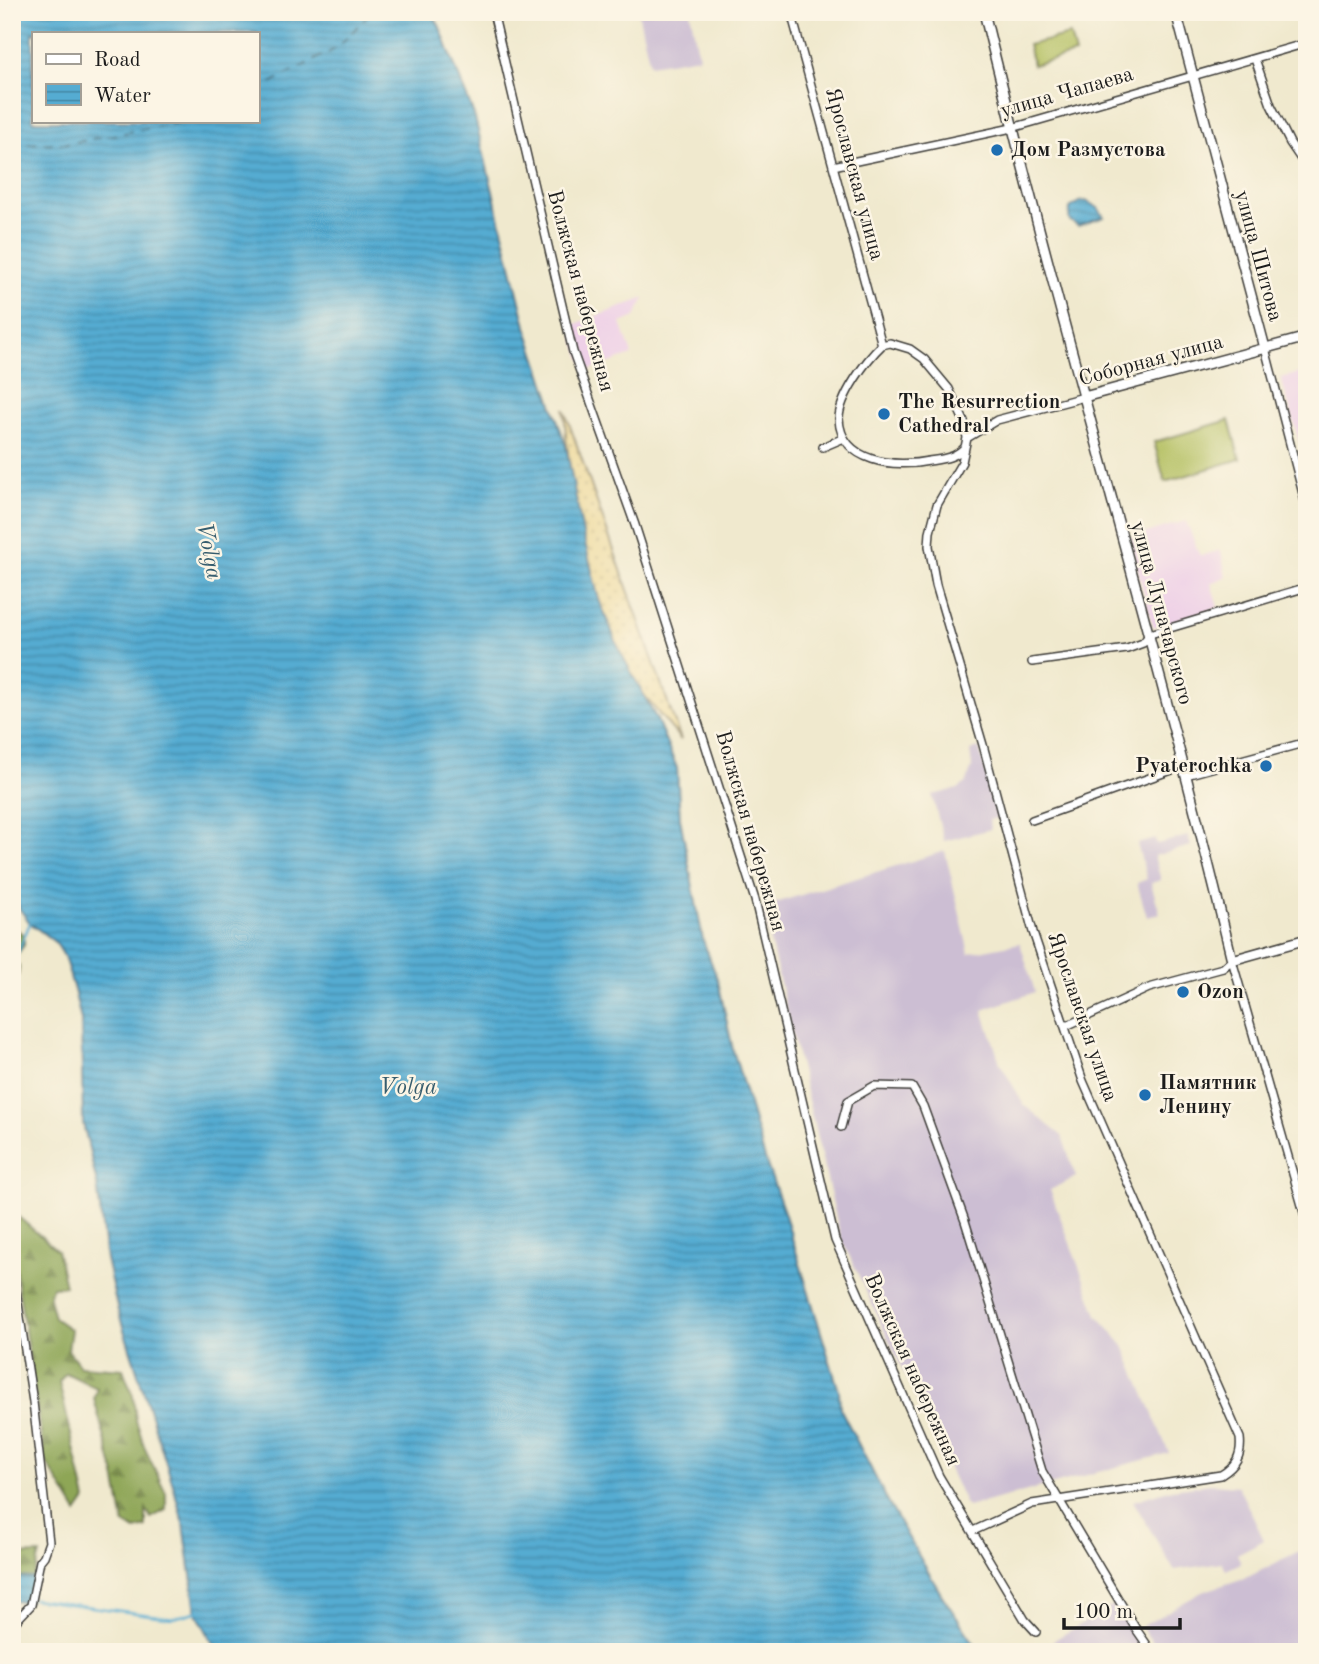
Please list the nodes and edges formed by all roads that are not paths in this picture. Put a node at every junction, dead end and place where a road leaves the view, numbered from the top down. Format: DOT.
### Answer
graph roads {
  1 [pos="493,12"];
  2 [pos="791,12"];
  3 [pos="984,12"];
  4 [pos="1176,12"];
  5 [pos="1307,43"];
  6 [pos="1255,59"];
  7 [pos="1192,76"];
  8 [pos="1012,128"];
  9 [pos="834,166"];
  10 [pos="1307,168"];
  11 [pos="1307,337"];
  12 [pos="882,345"];
  13 [pos="1265,348"];
  14 [pos="1084,397"];
  15 [pos="844,438"];
  16 [pos="967,438"];
  17 [pos="823,447"];
  18 [pos="964,448"];
  19 [pos="1307,509"];
  20 [pos="1307,587"];
  21 [pos="1150,634"];
  22 [pos="1032,662"];
  23 [pos="1307,742"];
  24 [pos="1185,770"];
  25 [pos="1032,820"];
  26 [pos="1307,939"];
  27 [pos="1232,960"];
  28 [pos="1066,1026"];
  29 [pos="841,1127"];
  30 [pos="1307,1223"];
  31 [pos="12,1265"];
  32 [pos="1060,1499"];
  33 [pos="973,1531"];
  34 [pos="12,1625"];
  35 [pos="1036,1632"];
  36 [pos="1152,1652"];
  1 -- 33 [label="street, Волжская набережная"];
  2 -- 9 [label="street, Ярославская улица"];
  3 -- 8 [label="street, улица Луначарского"];
  4 -- 7 [label="street, улица Шитова"];
  5 -- 6 [label="street, улица Чапаева"];
  6 -- 7 [label="street, улица Чапаева"];
  6 -- 10 [label="street"];
  7 -- 8 [label="street, улица Чапаева"];
  7 -- 13 [label="street, улица Шитова"];
  8 -- 9 [label="street, улица Чапаева"];
  8 -- 14 [label="street, улица Луначарского"];
  9 -- 12 [label="street, Ярославская улица"];
  11 -- 13 [label="street, Соборная улица"];
  12 -- 15 [label="street"];
  12 -- 16 [label="street"];
  13 -- 14 [label="street, Соборная улица"];
  13 -- 19 [label="street, улица Шитова"];
  14 -- 16 [label="street, Соборная улица"];
  14 -- 21 [label="street, улица Луначарского"];
  15 -- 17 [label="street"];
  15 -- 18 [label="street"];
  16 -- 18 [label="street, Ярославская улица"];
  18 -- 28 [label="street, Ярославская улица"];
  20 -- 21 [label="street"];
  21 -- 22 [label="street"];
  21 -- 24 [label="street, улица Луначарского"];
  23 -- 24 [label="street"];
  24 -- 25 [label="street"];
  24 -- 27 [label="street, улица Луначарского"];
  26 -- 27 [label="street"];
  27 -- 28 [label="street"];
  27 -- 30 [label="street, улица Луначарского"];
  28 -- 32 [label="street, Ярославская улица"];
  29 -- 32 [label="street"];
  31 -- 34 [label="street"];
  32 -- 33 [label="street, Ярославская улица"];
  32 -- 36 [label="street"];
  33 -- 35 [label="street, Волжская набережная"];
}
